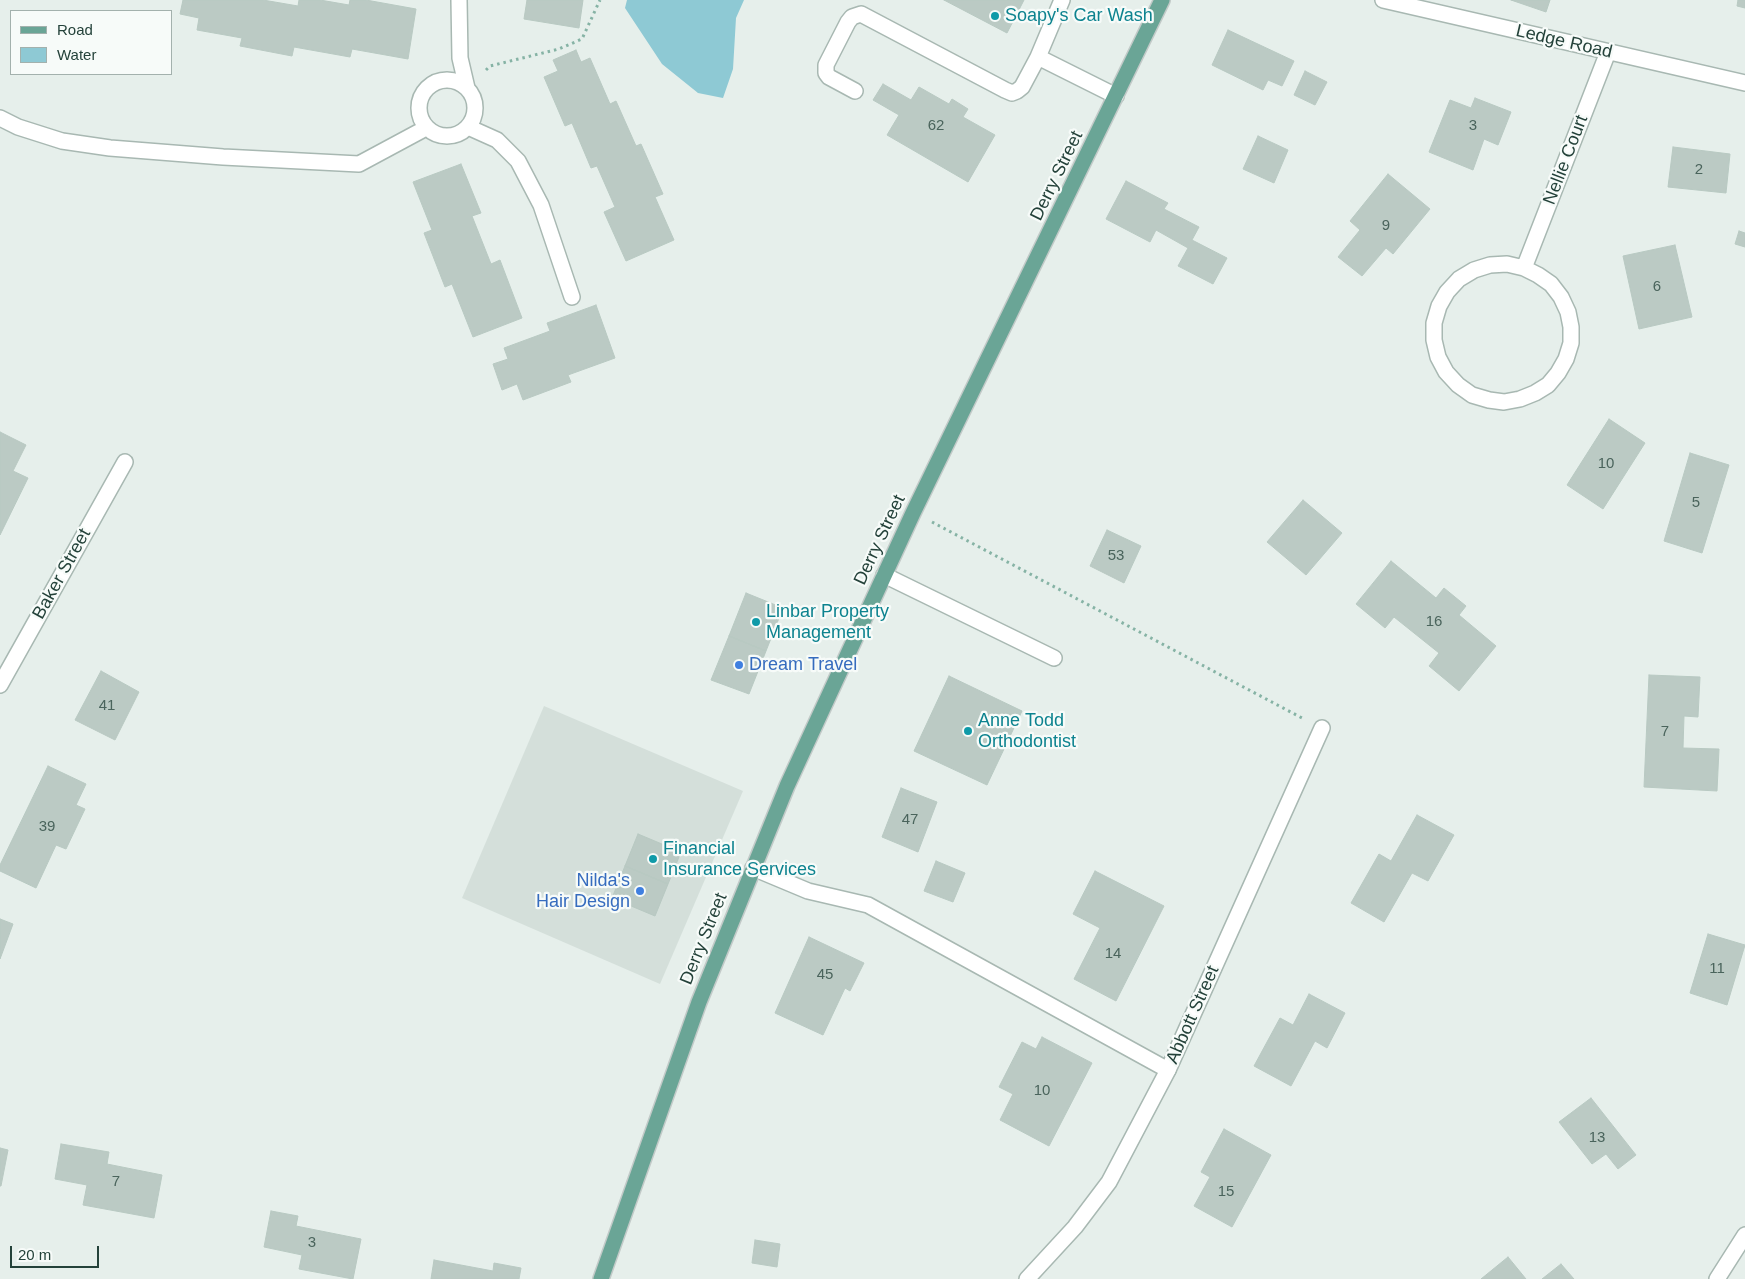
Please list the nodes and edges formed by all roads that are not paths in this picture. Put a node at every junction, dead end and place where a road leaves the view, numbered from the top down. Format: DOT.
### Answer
graph roads {
  1 [pos="459,0"];
  2 [pos="1062,0"];
  3 [pos="1162,0"];
  4 [pos="1384,0"];
  5 [pos="1608,52"];
  6 [pos="1038,57"];
  7 [pos="1745,82"];
  8 [pos="467,88"];
  9 [pos="855,91"];
  10 [pos="1116,96"];
  11 [pos="0,118"];
  12 [pos="468,127"];
  13 [pos="426,128"];
  14 [pos="1524,268"];
  15 [pos="572,297"];
  16 [pos="125,462"];
  17 [pos="884,575"];
  18 [pos="1054,658"];
  19 [pos="0,685"];
  20 [pos="1322,728"];
  21 [pos="753,868"];
  22 [pos="1168,1070"];
  23 [pos="1745,1234"];
  24 [pos="601,1279"];
  25 [pos="1027,1279"];
  26 [pos="1717,1279"];
  1 -- 8 [label="street"];
  2 -- 6 [label="street"];
  3 -- 10 [label="main road, Derry Street"];
  4 -- 5 [label="street, Ledge Road"];
  5 -- 7 [label="street, Ledge Road"];
  5 -- 14 [label="street, Nellie Court"];
  6 -- 9 [label="street"];
  6 -- 10 [label="street"];
  8 -- 12 [label="street"];
  8 -- 13 [label="street"];
  10 -- 17 [label="main road, Derry Street"];
  11 -- 13 [label="street"];
  12 -- 13 [label="street"];
  12 -- 15 [label="street"];
  14 -- 14 [label="street"];
  16 -- 19 [label="street, Baker Street"];
  17 -- 18 [label="street"];
  17 -- 21 [label="main road, Derry Street"];
  20 -- 22 [label="street, Abbott Street"];
  21 -- 22 [label="street"];
  21 -- 24 [label="main road, Derry Street"];
  22 -- 25 [label="street, Abbott Street"];
  23 -- 26 [label="street"];
}
